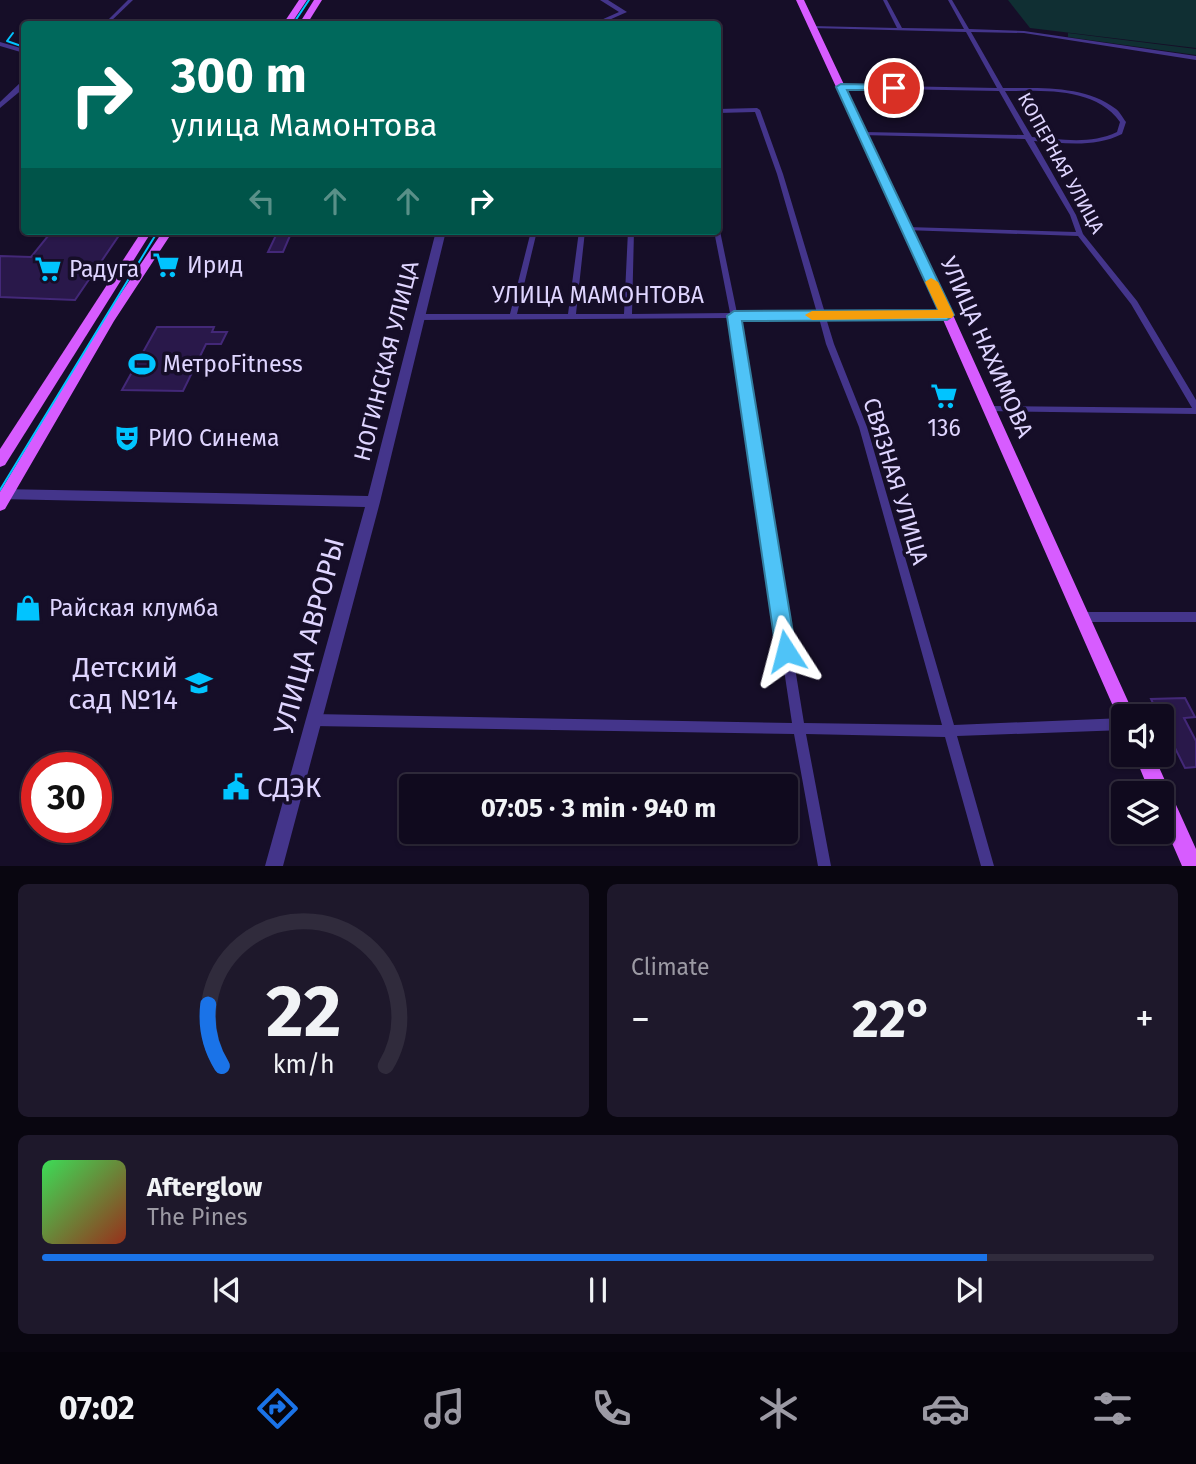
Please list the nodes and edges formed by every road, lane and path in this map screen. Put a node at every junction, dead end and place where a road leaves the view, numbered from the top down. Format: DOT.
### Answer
graph roads {
  1 [pos="131,0"];
  2 [pos="303,0"];
  3 [pos="318,0"];
  4 [pos="603,0"];
  5 [pos="800,0"];
  6 [pos="885,0"];
  7 [pos="950,0"];
  8 [pos="109,21"];
  9 [pos="289,21"];
  10 [pos="305,21"];
  11 [pos="603,21"];
  12 [pos="812,27"];
  13 [pos="900,29"];
  14 [pos="970,31"];
  15 [pos="0,44"];
  16 [pos="21,50"];
  17 [pos="1196,58"];
  18 [pos="21,87"];
  19 [pos="841,87"];
  20 [pos="1002,89"];
  21 [pos="0,106"];
  22 [pos="721,111"];
  23 [pos="863,134"];
  24 [pos="1028,138"];
  25 [pos="907,229"];
  26 [pos="1080,234"];
  27 [pos="144,235"];
  28 [pos="165,235"];
  29 [pos="440,235"];
  30 [pos="533,235"];
  31 [pos="582,235"];
  32 [pos="631,235"];
  33 [pos="718,235"];
  34 [pos="823,315"];
  35 [pos="947,315"];
  36 [pos="513,316"];
  37 [pos="572,316"];
  38 [pos="628,316"];
  39 [pos="734,316"];
  40 [pos="418,317"];
  41 [pos="989,409"];
  42 [pos="1196,409"];
  43 [pos="0,461"];
  44 [pos="2,498"];
  45 [pos="373,502"];
  46 [pos="1081,617"];
  47 [pos="1196,617"];
  48 [pos="1121,704"];
  49 [pos="313,720"];
  50 [pos="1111,725"];
  51 [pos="799,729"];
  52 [pos="949,731"];
  53 [pos="1174,824"];
  54 [pos="274,866"];
  55 [pos="825,866"];
  56 [pos="988,866"];
  57 [pos="1193,866"];
  1 -- 8 [label="street"];
  2 -- 9 [label="main road"];
  3 -- 10 [label="main road"];
  4 -- 11 [label="street"];
  5 -- 12 [label="main road, УЛИЦА НАХИМОВА"];
  6 -- 13 [label="street"];
  7 -- 14 [label="street, КОПЕРНАЯ УЛИЦА"];
  12 -- 13 [label="street"];
  12 -- 19 [label="main road, УЛИЦА НАХИМОВА"];
  13 -- 14 [label="street"];
  14 -- 17 [label="street"];
  14 -- 20 [label="street, КОПЕРНАЯ УЛИЦА"];
  15 -- 16 [label="street"];
  18 -- 21 [label="street"];
  19 -- 20 [label="street"];
  19 -- 23 [label="main road, УЛИЦА НАХИМОВА"];
  20 -- 24 [label="street, КОПЕРНАЯ УЛИЦА"];
  20 -- 24 [label="street"];
  22 -- 34 [label="street, СВЯЗНАЯ УЛИЦА"];
  23 -- 24 [label="street"];
  23 -- 25 [label="main road, УЛИЦА НАХИМОВА"];
  24 -- 26 [label="street, КОПЕРНАЯ УЛИЦА"];
  25 -- 26 [label="street"];
  25 -- 35 [label="main road, УЛИЦА НАХИМОВА"];
  26 -- 42 [label="street, КОПЕРНАЯ УЛИЦА"];
  27 -- 43 [label="main road"];
  28 -- 44 [label="main road"];
  29 -- 40 [label="street, НОГИНСКАЯ УЛИЦА"];
  30 -- 36 [label="street"];
  31 -- 37 [label="street"];
  32 -- 38 [label="street"];
  33 -- 39 [label="street"];
  34 -- 35 [label="street, УЛИЦА МАМОНТОВА"];
  34 -- 39 [label="street, УЛИЦА МАМОНТОВА"];
  34 -- 52 [label="street, СВЯЗНАЯ УЛИЦА"];
  35 -- 41 [label="main road, УЛИЦА НАХИМОВА"];
  36 -- 37 [label="street, УЛИЦА МАМОНТОВА"];
  36 -- 40 [label="street, УЛИЦА МАМОНТОВА"];
  37 -- 38 [label="street, УЛИЦА МАМОНТОВА"];
  38 -- 39 [label="street, УЛИЦА МАМОНТОВА"];
  39 -- 51 [label="street"];
  40 -- 45 [label="street, НОГИНСКАЯ УЛИЦА"];
  41 -- 42 [label="street"];
  41 -- 46 [label="main road, УЛИЦА НАХИМОВА"];
  44 -- 45 [label="street"];
  45 -- 49 [label="street, УЛИЦА АВРОРЫ"];
  46 -- 47 [label="street"];
  46 -- 48 [label="main road, УЛИЦА НАХИМОВА"];
  49 -- 51 [label="street"];
  49 -- 54 [label="street, УЛИЦА АВРОРЫ"];
  50 -- 52 [label="street"];
  51 -- 52 [label="street"];
  51 -- 55 [label="street"];
  52 -- 56 [label="street, СВЯЗНАЯ УЛИЦА"];
  53 -- 57 [label="main road"];
}
